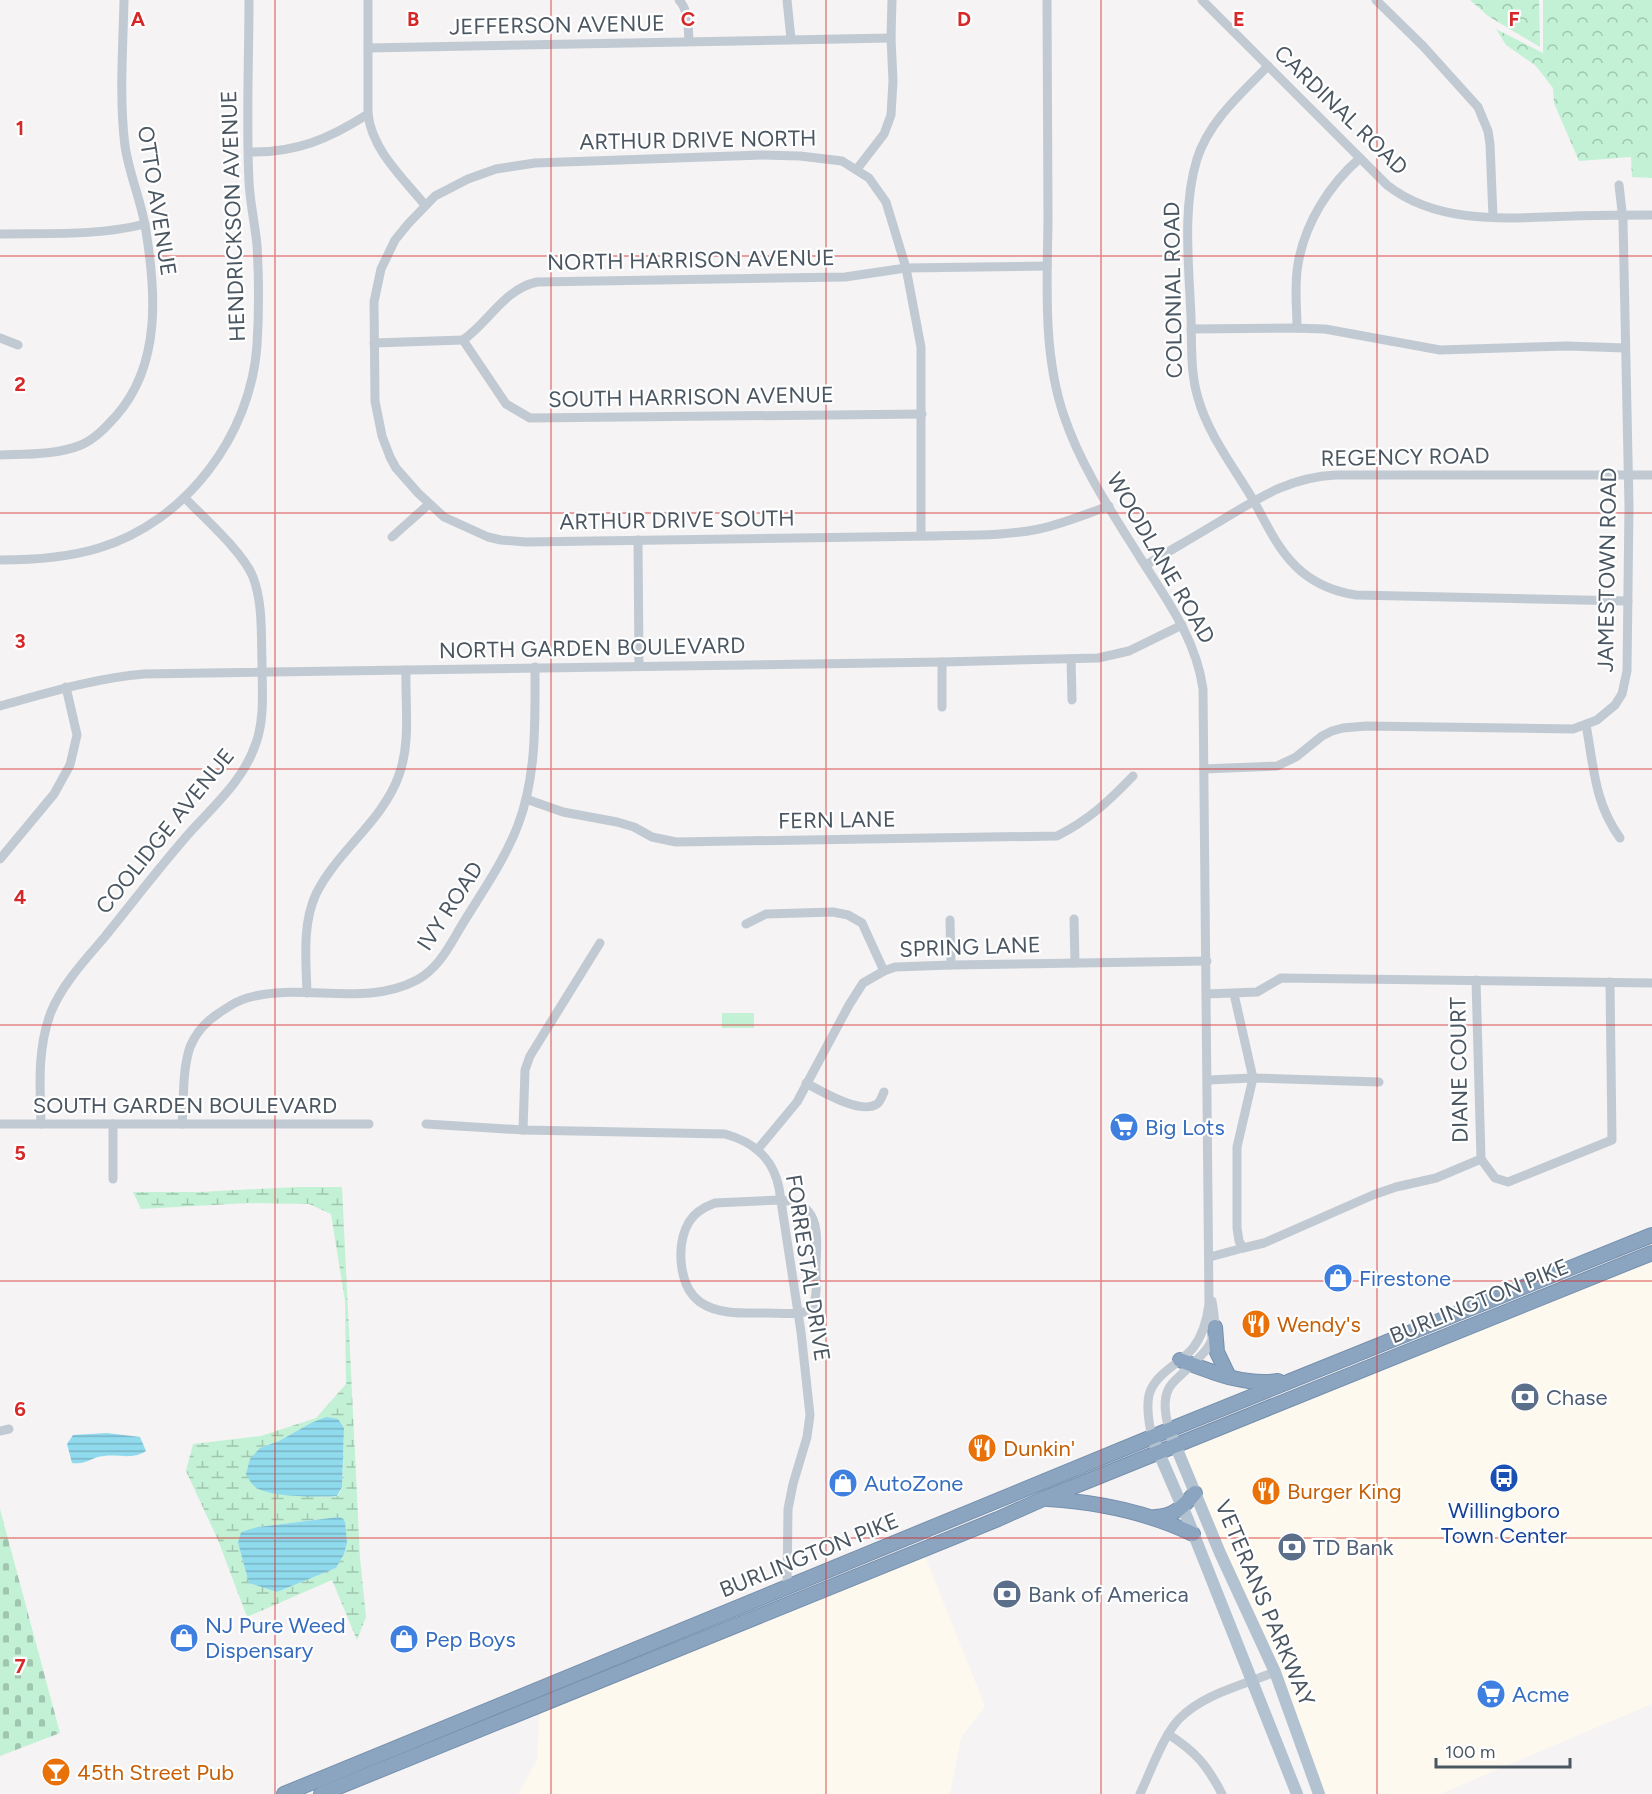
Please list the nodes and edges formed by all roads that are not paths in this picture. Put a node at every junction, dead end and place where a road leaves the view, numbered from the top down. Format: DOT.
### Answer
graph roads {
  1 [pos="124,0"];
  2 [pos="249,0"];
  3 [pos="368,0"];
  4 [pos="679,0"];
  5 [pos="787,0"];
  6 [pos="892,0"];
  7 [pos="1047,0"];
  8 [pos="1202,0"];
  9 [pos="1376,0"];
  10 [pos="891,38"];
  11 [pos="791,39"];
  12 [pos="689,41"];
  13 [pos="368,48"];
  14 [pos="1268,66"];
  15 [pos="368,114"];
  16 [pos="249,152"];
  17 [pos="1360,159"];
  18 [pos="857,169"];
  19 [pos="1619,185"];
  20 [pos="425,205"];
  21 [pos="1623,215"];
  22 [pos="1652,215"];
  23 [pos="1493,217"];
  24 [pos="145,224"];
  25 [pos="0,234"];
  26 [pos="1047,266"];
  27 [pos="906,268"];
  28 [pos="1297,328"];
  29 [pos="1191,329"];
  30 [pos="0,338"];
  31 [pos="463,340"];
  32 [pos="374,343"];
  33 [pos="18,345"];
  34 [pos="1625,348"];
  35 [pos="922,414"];
  36 [pos="0,455"];
  37 [pos="1628,475"];
  38 [pos="1652,475"];
  39 [pos="185,498"];
  40 [pos="1254,501"];
  41 [pos="429,504"];
  42 [pos="1109,506"];
  43 [pos="921,536"];
  44 [pos="392,537"];
  45 [pos="638,540"];
  46 [pos="0,560"];
  47 [pos="1146,565"];
  48 [pos="1628,601"];
  49 [pos="1182,625"];
  50 [pos="1071,659"];
  51 [pos="942,662"];
  52 [pos="639,666"];
  53 [pos="535,668"];
  54 [pos="406,670"];
  55 [pos="262,672"];
  56 [pos="66,687"];
  57 [pos="1072,700"];
  58 [pos="0,706"];
  59 [pos="942,707"];
  60 [pos="1587,725"];
  61 [pos="1204,768"];
  62 [pos="1133,776"];
  63 [pos="526,799"];
  64 [pos="1620,838"];
  65 [pos="0,858"];
  66 [pos="1074,919"];
  67 [pos="950,920"];
  68 [pos="746,924"];
  69 [pos="600,943"];
  70 [pos="1207,961"];
  71 [pos="1075,963"];
  72 [pos="951,965"];
  73 [pos="884,970"];
  74 [pos="1476,980"];
  75 [pos="1610,982"];
  76 [pos="1652,983"];
  77 [pos="307,993"];
  78 [pos="1207,994"];
  79 [pos="1234,994"];
  80 [pos="1253,1078"];
  81 [pos="1208,1080"];
  82 [pos="1379,1082"];
  83 [pos="806,1083"];
  84 [pos="884,1092"];
  85 [pos="0,1124"];
  86 [pos="41,1124"];
  87 [pos="113,1124"];
  88 [pos="182,1124"];
  89 [pos="369,1124"];
  90 [pos="426,1124"];
  91 [pos="523,1130"];
  92 [pos="759,1149"];
  93 [pos="1480,1159"];
  94 [pos="113,1179"];
  95 [pos="780,1200"];
  96 [pos="1652,1234"];
  97 [pos="1243,1248"];
  98 [pos="1652,1253"];
  99 [pos="1209,1257"];
  100 [pos="1210,1287"];
  101 [pos="798,1313"];
  102 [pos="1215,1327"];
  103 [pos="1186,1363"];
  104 [pos="1229,1377"];
  105 [pos="1301,1377"];
  106 [pos="1169,1430"];
  107 [pos="1152,1437"];
  108 [pos="1176,1446"];
  109 [pos="1158,1453"];
  110 [pos="1195,1493"];
  111 [pos="1043,1499"];
  112 [pos="1183,1507"];
  113 [pos="1147,1517"];
  114 [pos="1194,1534"];
  115 [pos="787,1587"];
  116 [pos="1275,1672"];
  117 [pos="1253,1681"];
  118 [pos="1168,1734"];
  119 [pos="284,1794"];
  120 [pos="321,1794"];
  121 [pos="1140,1794"];
  122 [pos="1222,1794"];
  123 [pos="1297,1794"];
  124 [pos="1319,1794"];
  1 -- 24 [label="street, OTTO AVENUE"];
  2 -- 16 [label="street, HENDRICKSON AVENUE"];
  3 -- 13 [label="street"];
  4 -- 12 [label="street"];
  5 -- 11 [label="street"];
  6 -- 10 [label="street"];
  7 -- 26 [label="street, WOODLANE ROAD"];
  8 -- 14 [label="street, CARDINAL ROAD"];
  9 -- 23 [label="street"];
  10 -- 11 [label="street, JEFFERSON AVENUE"];
  10 -- 18 [label="street"];
  11 -- 12 [label="street, JEFFERSON AVENUE"];
  12 -- 13 [label="street, JEFFERSON AVENUE"];
  13 -- 15 [label="street"];
  14 -- 17 [label="street, CARDINAL ROAD"];
  14 -- 29 [label="street, COLONIAL ROAD"];
  15 -- 16 [label="street"];
  15 -- 20 [label="street"];
  16 -- 39 [label="street, HENDRICKSON AVENUE"];
  17 -- 23 [label="street, CARDINAL ROAD"];
  17 -- 28 [label="street"];
  18 -- 20 [label="street, ARTHUR DRIVE NORTH"];
  18 -- 27 [label="street, ARTHUR DRIVE NORTH"];
  19 -- 21 [label="street, JAMESTOWN ROAD"];
  20 -- 32 [label="street, ARTHUR DRIVE NORTH"];
  21 -- 22 [label="street, CARDINAL ROAD"];
  21 -- 23 [label="street, CARDINAL ROAD"];
  21 -- 34 [label="street, JAMESTOWN ROAD"];
  24 -- 25 [label="street"];
  24 -- 36 [label="street, OTTO AVENUE"];
  26 -- 27 [label="street, NORTH HARRISON AVENUE"];
  26 -- 42 [label="street, WOODLANE ROAD"];
  27 -- 31 [label="street, NORTH HARRISON AVENUE"];
  27 -- 35 [label="street, ARTHUR DRIVE NORTH"];
  28 -- 29 [label="street"];
  28 -- 34 [label="street"];
  29 -- 40 [label="street, COLONIAL ROAD"];
  30 -- 33 [label="street"];
  31 -- 32 [label="street"];
  31 -- 35 [label="street, SOUTH HARRISON AVENUE"];
  32 -- 41 [label="street, ARTHUR DRIVE SOUTH"];
  34 -- 37 [label="street, JAMESTOWN ROAD"];
  35 -- 43 [label="street, ARTHUR DRIVE NORTH"];
  37 -- 38 [label="street, REGENCY ROAD"];
  37 -- 40 [label="street, REGENCY ROAD"];
  37 -- 48 [label="street, JAMESTOWN ROAD"];
  39 -- 46 [label="street, HENDRICKSON AVENUE"];
  39 -- 55 [label="street, COOLIDGE AVENUE"];
  40 -- 47 [label="street, REGENCY ROAD"];
  40 -- 48 [label="street, COLONIAL ROAD"];
  41 -- 44 [label="street"];
  41 -- 45 [label="street, ARTHUR DRIVE SOUTH"];
  42 -- 43 [label="street, ARTHUR DRIVE SOUTH"];
  42 -- 47 [label="street, WOODLANE ROAD"];
  43 -- 45 [label="street, ARTHUR DRIVE SOUTH"];
  45 -- 52 [label="street"];
  47 -- 49 [label="street, WOODLANE ROAD"];
  48 -- 60 [label="street, JAMESTOWN ROAD"];
  49 -- 50 [label="street, NORTH GARDEN BOULEVARD"];
  49 -- 61 [label="street, WOODLANE ROAD"];
  50 -- 51 [label="street, NORTH GARDEN BOULEVARD"];
  50 -- 57 [label="street"];
  51 -- 52 [label="street, NORTH GARDEN BOULEVARD"];
  51 -- 59 [label="street"];
  52 -- 53 [label="street, NORTH GARDEN BOULEVARD"];
  53 -- 54 [label="street, NORTH GARDEN BOULEVARD"];
  53 -- 63 [label="street, IVY ROAD"];
  54 -- 55 [label="street, NORTH GARDEN BOULEVARD"];
  54 -- 77 [label="street"];
  55 -- 56 [label="street, NORTH GARDEN BOULEVARD"];
  55 -- 86 [label="street, COOLIDGE AVENUE"];
  56 -- 58 [label="street, NORTH GARDEN BOULEVARD"];
  56 -- 65 [label="street"];
  60 -- 61 [label="street, JAMESTOWN ROAD"];
  60 -- 64 [label="street"];
  61 -- 70 [label="street, WOODLANE ROAD"];
  62 -- 63 [label="street, FERN LANE"];
  63 -- 77 [label="street, IVY ROAD"];
  66 -- 71 [label="street"];
  67 -- 72 [label="street"];
  68 -- 73 [label="street"];
  69 -- 91 [label="street"];
  70 -- 71 [label="street, SPRING LANE"];
  70 -- 78 [label="street, WOODLANE ROAD"];
  71 -- 72 [label="street, SPRING LANE"];
  72 -- 73 [label="street, SPRING LANE"];
  73 -- 83 [label="street, SPRING LANE"];
  74 -- 75 [label="street"];
  74 -- 79 [label="street"];
  74 -- 93 [label="street, DIANE COURT"];
  75 -- 76 [label="street"];
  75 -- 93 [label="street"];
  77 -- 88 [label="street, IVY ROAD"];
  78 -- 79 [label="street"];
  78 -- 81 [label="street, WOODLANE ROAD"];
  79 -- 80 [label="street"];
  80 -- 81 [label="street"];
  80 -- 82 [label="street"];
  80 -- 97 [label="street"];
  81 -- 99 [label="street, WOODLANE ROAD"];
  83 -- 84 [label="street"];
  83 -- 92 [label="street, SPRING LANE"];
  85 -- 86 [label="street, SOUTH GARDEN BOULEVARD"];
  86 -- 87 [label="street, SOUTH GARDEN BOULEVARD"];
  87 -- 88 [label="street, SOUTH GARDEN BOULEVARD"];
  87 -- 94 [label="street"];
  88 -- 89 [label="street, SOUTH GARDEN BOULEVARD"];
  90 -- 91 [label="street"];
  91 -- 92 [label="street"];
  92 -- 95 [label="street, FORRESTAL DRIVE"];
  93 -- 97 [label="street"];
  95 -- 101 [label="street, FORRESTAL DRIVE"];
  95 -- 101 [label="street"];
  95 -- 101 [label="street"];
  96 -- 105 [label="highway, BURLINGTON PIKE"];
  97 -- 99 [label="street"];
  98 -- 108 [label="highway, BURLINGTON PIKE"];
  99 -- 100 [label="street, WOODLANE ROAD"];
  100 -- 102 [label="street, WOODLANE ROAD"];
  100 -- 103 [label="street, WOODLANE ROAD"];
  101 -- 115 [label="street, FORRESTAL DRIVE"];
  102 -- 103 [label="street, WOODLANE ROAD"];
  102 -- 104 [label="highway"];
  103 -- 104 [label="highway"];
  103 -- 106 [label="street, WOODLANE ROAD"];
  103 -- 107 [label="street, WOODLANE ROAD"];
  104 -- 105 [label="highway"];
  105 -- 106 [label="highway, BURLINGTON PIKE"];
  106 -- 107 [label="highway, BURLINGTON PIKE"];
  106 -- 108 [label="main road, VETERANS PARKWAY"];
  107 -- 109 [label="main road, VETERANS PARKWAY"];
  107 -- 115 [label="highway, BURLINGTON PIKE"];
  108 -- 109 [label="highway, BURLINGTON PIKE"];
  108 -- 110 [label="main road, VETERANS PARKWAY"];
  109 -- 111 [label="highway, BURLINGTON PIKE"];
  109 -- 112 [label="main road, VETERANS PARKWAY"];
  110 -- 112 [label="highway"];
  110 -- 116 [label="main road, VETERANS PARKWAY"];
  111 -- 113 [label="highway"];
  111 -- 120 [label="highway, BURLINGTON PIKE"];
  112 -- 113 [label="highway"];
  112 -- 114 [label="main road, VETERANS PARKWAY"];
  113 -- 114 [label="highway"];
  114 -- 117 [label="main road, VETERANS PARKWAY"];
  115 -- 119 [label="highway, BURLINGTON PIKE"];
  116 -- 117 [label="street"];
  116 -- 124 [label="main road, VETERANS PARKWAY"];
  117 -- 118 [label="street"];
  117 -- 123 [label="main road, VETERANS PARKWAY"];
  118 -- 121 [label="street"];
  118 -- 122 [label="street"];
}
